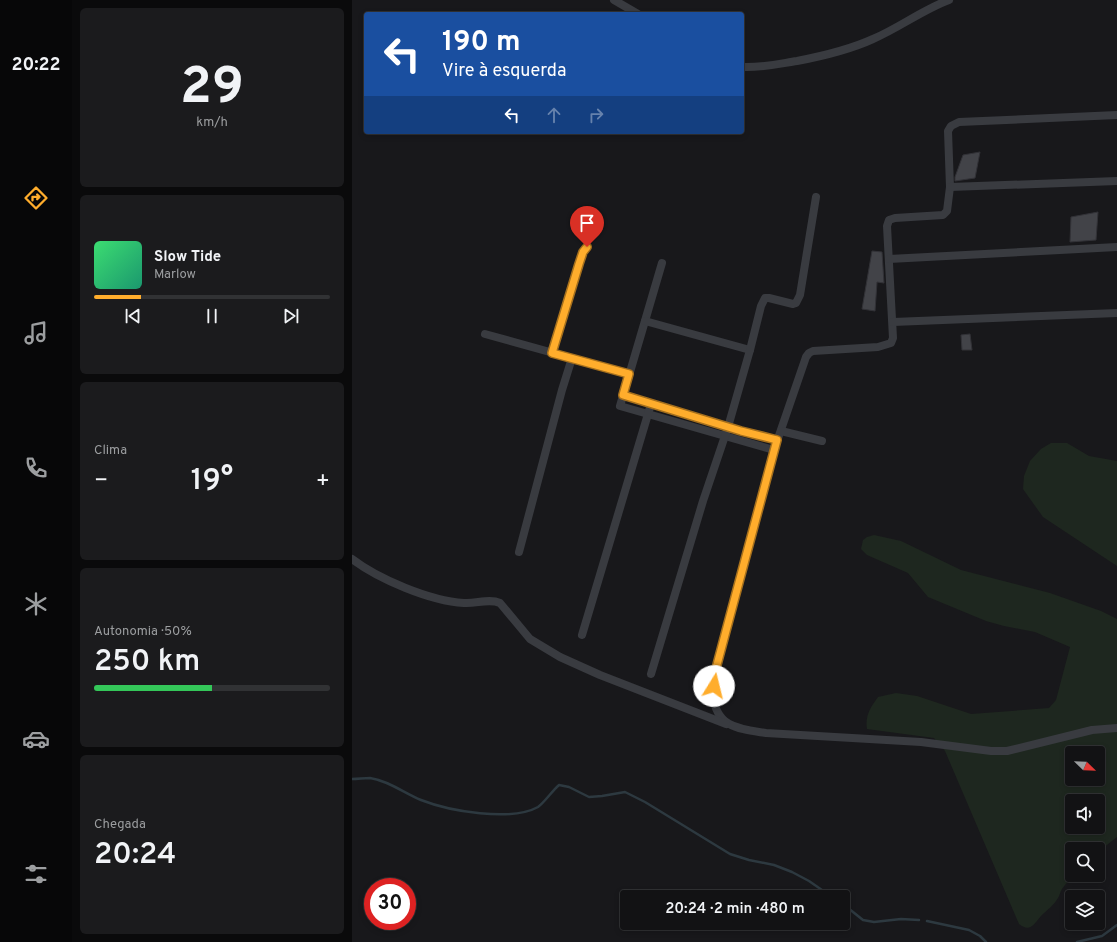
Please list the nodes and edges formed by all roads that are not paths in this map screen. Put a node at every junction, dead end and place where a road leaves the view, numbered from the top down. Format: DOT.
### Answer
graph roads {
  1 [pos="614,0"];
  2 [pos="949,0"];
  3 [pos="635,12"];
  4 [pos="744,67"];
  5 [pos="1117,115"];
  6 [pos="1117,181"];
  7 [pos="950,187"];
  8 [pos="816,197"];
  9 [pos="587,247"];
  10 [pos="1117,247"];
  11 [pos="889,259"];
  12 [pos="662,263"];
  13 [pos="1117,313"];
  14 [pos="645,321"];
  15 [pos="893,322"];
  16 [pos="485,334"];
  17 [pos="750,350"];
  18 [pos="552,353"];
  19 [pos="572,358"];
  20 [pos="629,374"];
  21 [pos="623,395"];
  22 [pos="650,404"];
  23 [pos="647,414"];
  24 [pos="728,427"];
  25 [pos="781,430"];
  26 [pos="724,437"];
  27 [pos="777,440"];
  28 [pos="822,441"];
  29 [pos="774,450"];
  30 [pos="518,552"];
  31 [pos="352,559"];
  32 [pos="582,635"];
  33 [pos="651,674"];
  34 [pos="727,724"];
  35 [pos="1117,728"];
  1 -- 3 [label="street"];
  2 -- 4 [label="street"];
  5 -- 7 [label="street"];
  6 -- 7 [label="street"];
  7 -- 11 [label="street"];
  8 -- 17 [label="street"];
  9 -- 18 [label="street"];
  10 -- 11 [label="street"];
  11 -- 15 [label="street"];
  12 -- 14 [label="street"];
  13 -- 15 [label="street"];
  14 -- 17 [label="street"];
  14 -- 20 [label="street"];
  15 -- 25 [label="street"];
  16 -- 18 [label="street"];
  17 -- 24 [label="street"];
  18 -- 19 [label="street"];
  19 -- 20 [label="street"];
  19 -- 30 [label="street"];
  20 -- 21 [label="street"];
  21 -- 22 [label="street"];
  21 -- 23 [label="street"];
  22 -- 23 [label="street"];
  22 -- 24 [label="street"];
  23 -- 26 [label="street"];
  23 -- 32 [label="street"];
  24 -- 26 [label="street"];
  24 -- 27 [label="street"];
  25 -- 27 [label="street"];
  25 -- 28 [label="street"];
  26 -- 29 [label="street"];
  26 -- 33 [label="street"];
  27 -- 29 [label="street"];
  29 -- 34 [label="street"];
  31 -- 34 [label="street"];
  34 -- 35 [label="street"];
}
